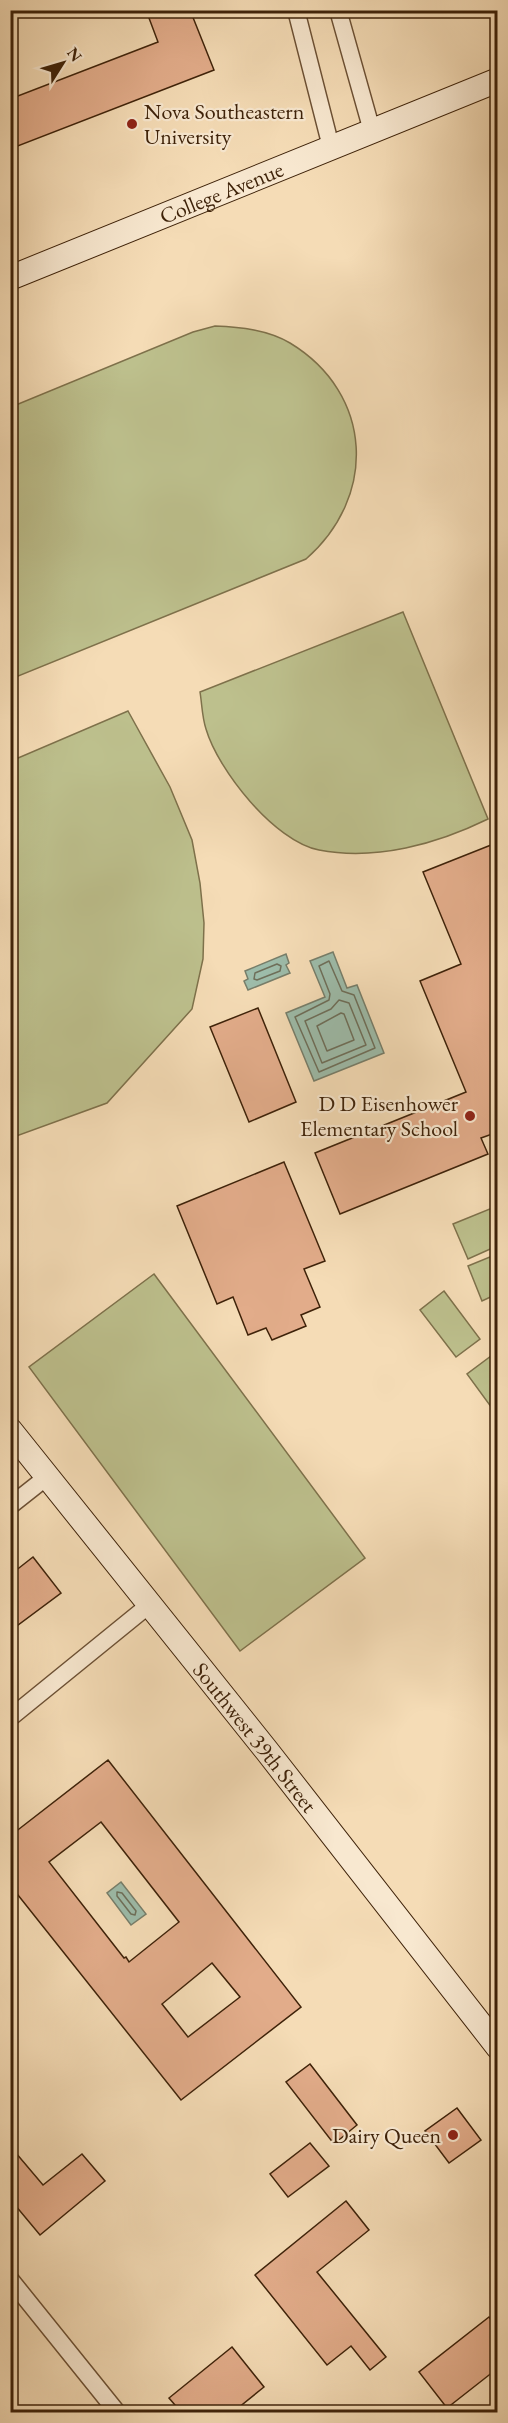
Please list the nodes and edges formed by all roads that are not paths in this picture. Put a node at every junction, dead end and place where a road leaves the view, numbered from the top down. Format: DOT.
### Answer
graph roads {
  1 [pos="296,10"];
  2 [pos="339,10"];
  3 [pos="498,80"];
  4 [pos="372,131"];
  5 [pos="331,147"];
  6 [pos="10,278"];
  7 [pos="10,1430"];
  8 [pos="48,1476"];
  9 [pos="10,1506"];
  10 [pos="149,1605"];
  11 [pos="10,1718"];
  12 [pos="498,2047"];
  13 [pos="10,2279"];
  14 [pos="117,2412"];
  1 -- 5 [label="street"];
  2 -- 4 [label="street"];
  3 -- 4 [label="street, College Avenue"];
  4 -- 5 [label="street, College Avenue"];
  5 -- 6 [label="street, College Avenue"];
  7 -- 8 [label="street, Southwest 39th Street"];
  8 -- 9 [label="street"];
  8 -- 10 [label="street, Southwest 39th Street"];
  10 -- 11 [label="street"];
  10 -- 12 [label="street, Southwest 39th Street"];
  13 -- 14 [label="street"];
}
